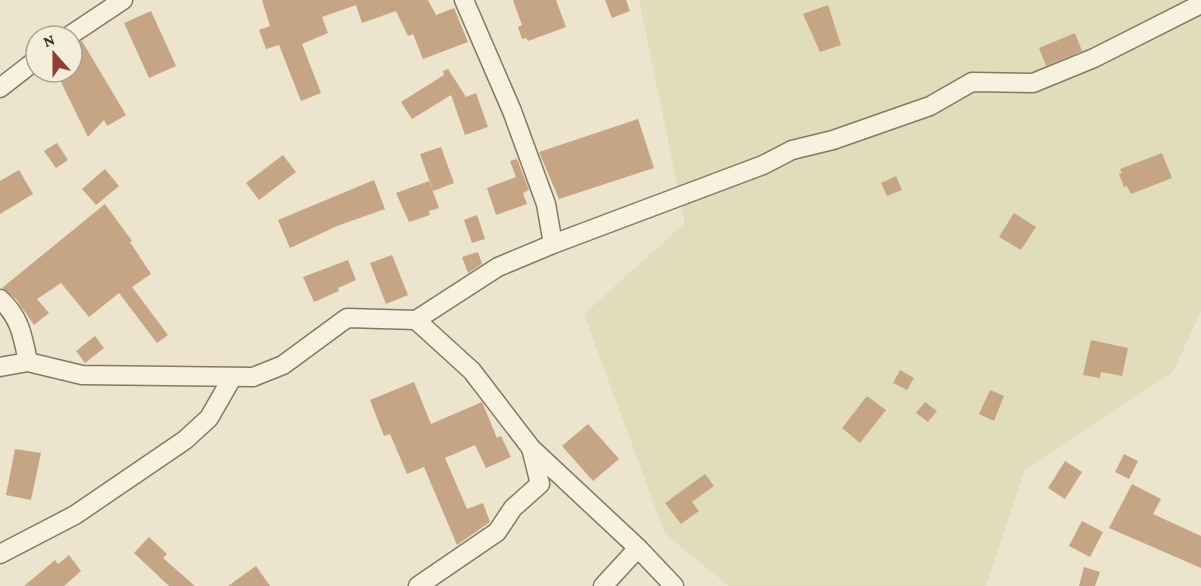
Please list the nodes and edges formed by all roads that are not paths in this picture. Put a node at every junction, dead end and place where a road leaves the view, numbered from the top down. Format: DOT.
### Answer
graph roads {
  1 [pos="123,0"];
  2 [pos="464,0"];
  3 [pos="1201,4"];
  4 [pos="84,26"];
  5 [pos="24,69"];
  6 [pos="0,88"];
  7 [pos="553,244"];
  8 [pos="0,299"];
  9 [pos="416,320"];
  10 [pos="28,362"];
  11 [pos="0,367"];
  12 [pos="232,378"];
  13 [pos="531,448"];
  14 [pos="638,548"];
  15 [pos="0,554"];
  16 [pos="418,586"];
  17 [pos="603,586"];
  18 [pos="674,586"];
  1 -- 4 [label="street"];
  2 -- 7 [label="street"];
  3 -- 7 [label="street"];
  5 -- 6 [label="street"];
  7 -- 9 [label="street"];
  8 -- 10 [label="street"];
  9 -- 12 [label="street"];
  9 -- 13 [label="street"];
  10 -- 11 [label="street"];
  10 -- 12 [label="street"];
  12 -- 15 [label="street"];
  13 -- 14 [label="street"];
  13 -- 16 [label="street"];
  14 -- 17 [label="street"];
  14 -- 18 [label="street"];
}
